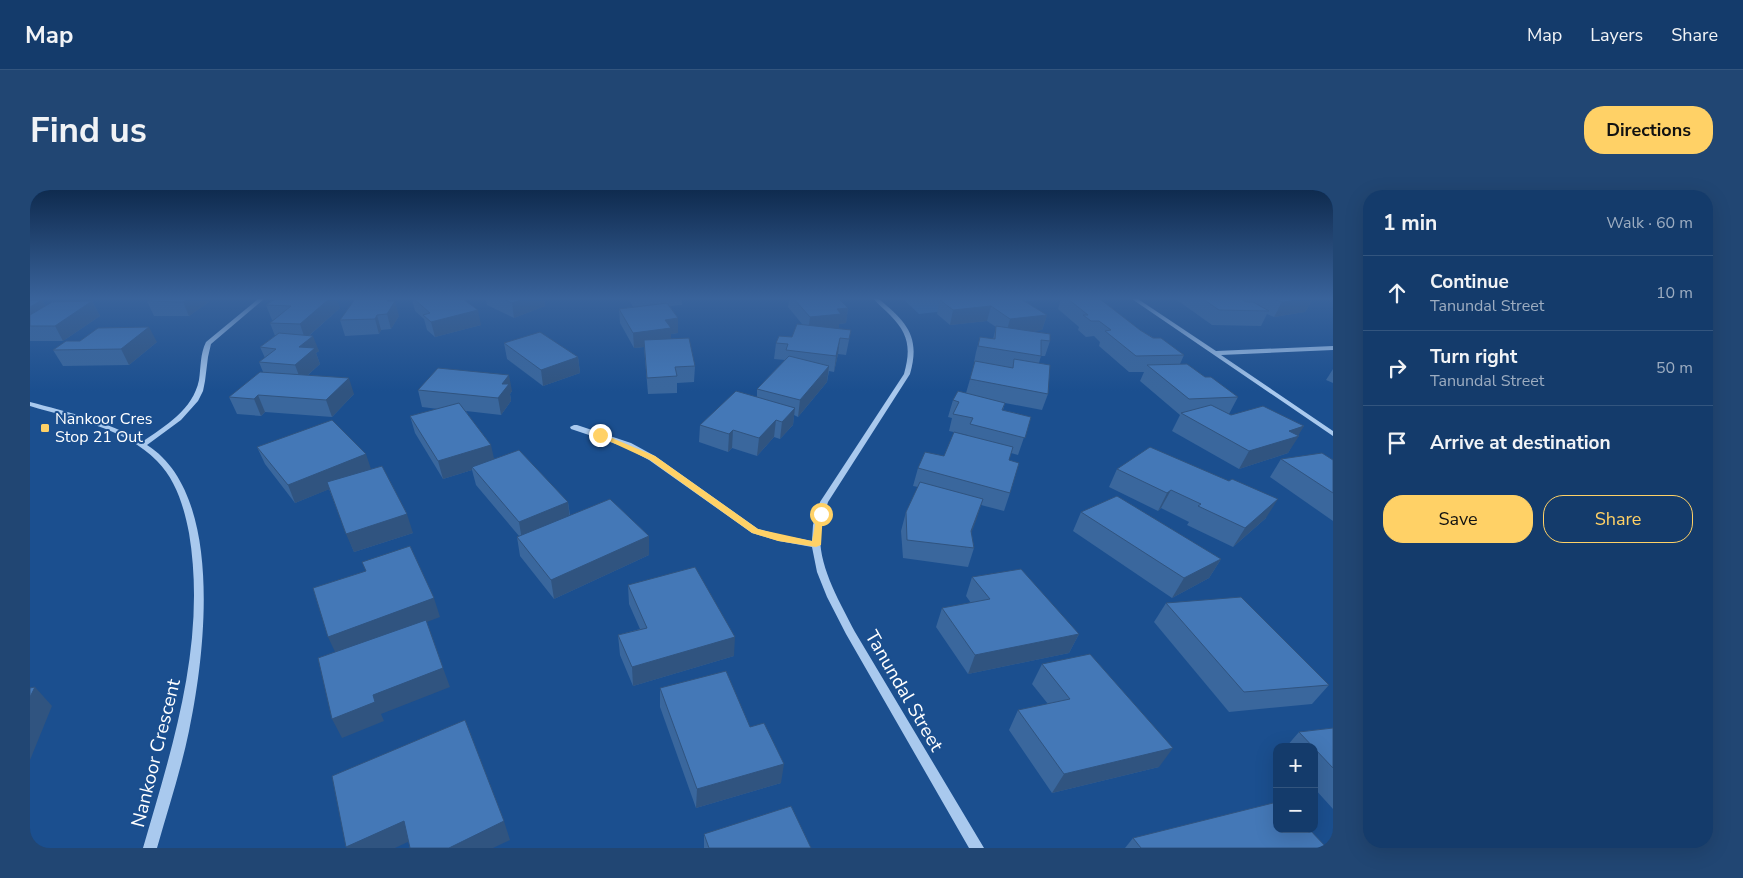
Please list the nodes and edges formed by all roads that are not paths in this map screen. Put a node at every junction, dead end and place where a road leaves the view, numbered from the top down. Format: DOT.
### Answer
graph roads {
  1 [pos="224,330"];
  2 [pos="906,330"];
  3 [pos="1180,330"];
  4 [pos="1333,348"];
  5 [pos="1215,354"];
  6 [pos="30,404"];
  7 [pos="574,427"];
  8 [pos="1333,434"];
  9 [pos="142,445"];
  10 [pos="816,545"];
  11 [pos="150,848"];
  12 [pos="977,848"];
  1 -- 9 [label="street"];
  2 -- 10 [label="street, Tanundal Street"];
  3 -- 5 [label="street"];
  4 -- 5 [label="street"];
  5 -- 8 [label="street"];
  6 -- 9 [label="street, Nankoor Crescent"];
  7 -- 10 [label="street"];
  9 -- 11 [label="street, Nankoor Crescent"];
  10 -- 12 [label="street, Tanundal Street"];
}
